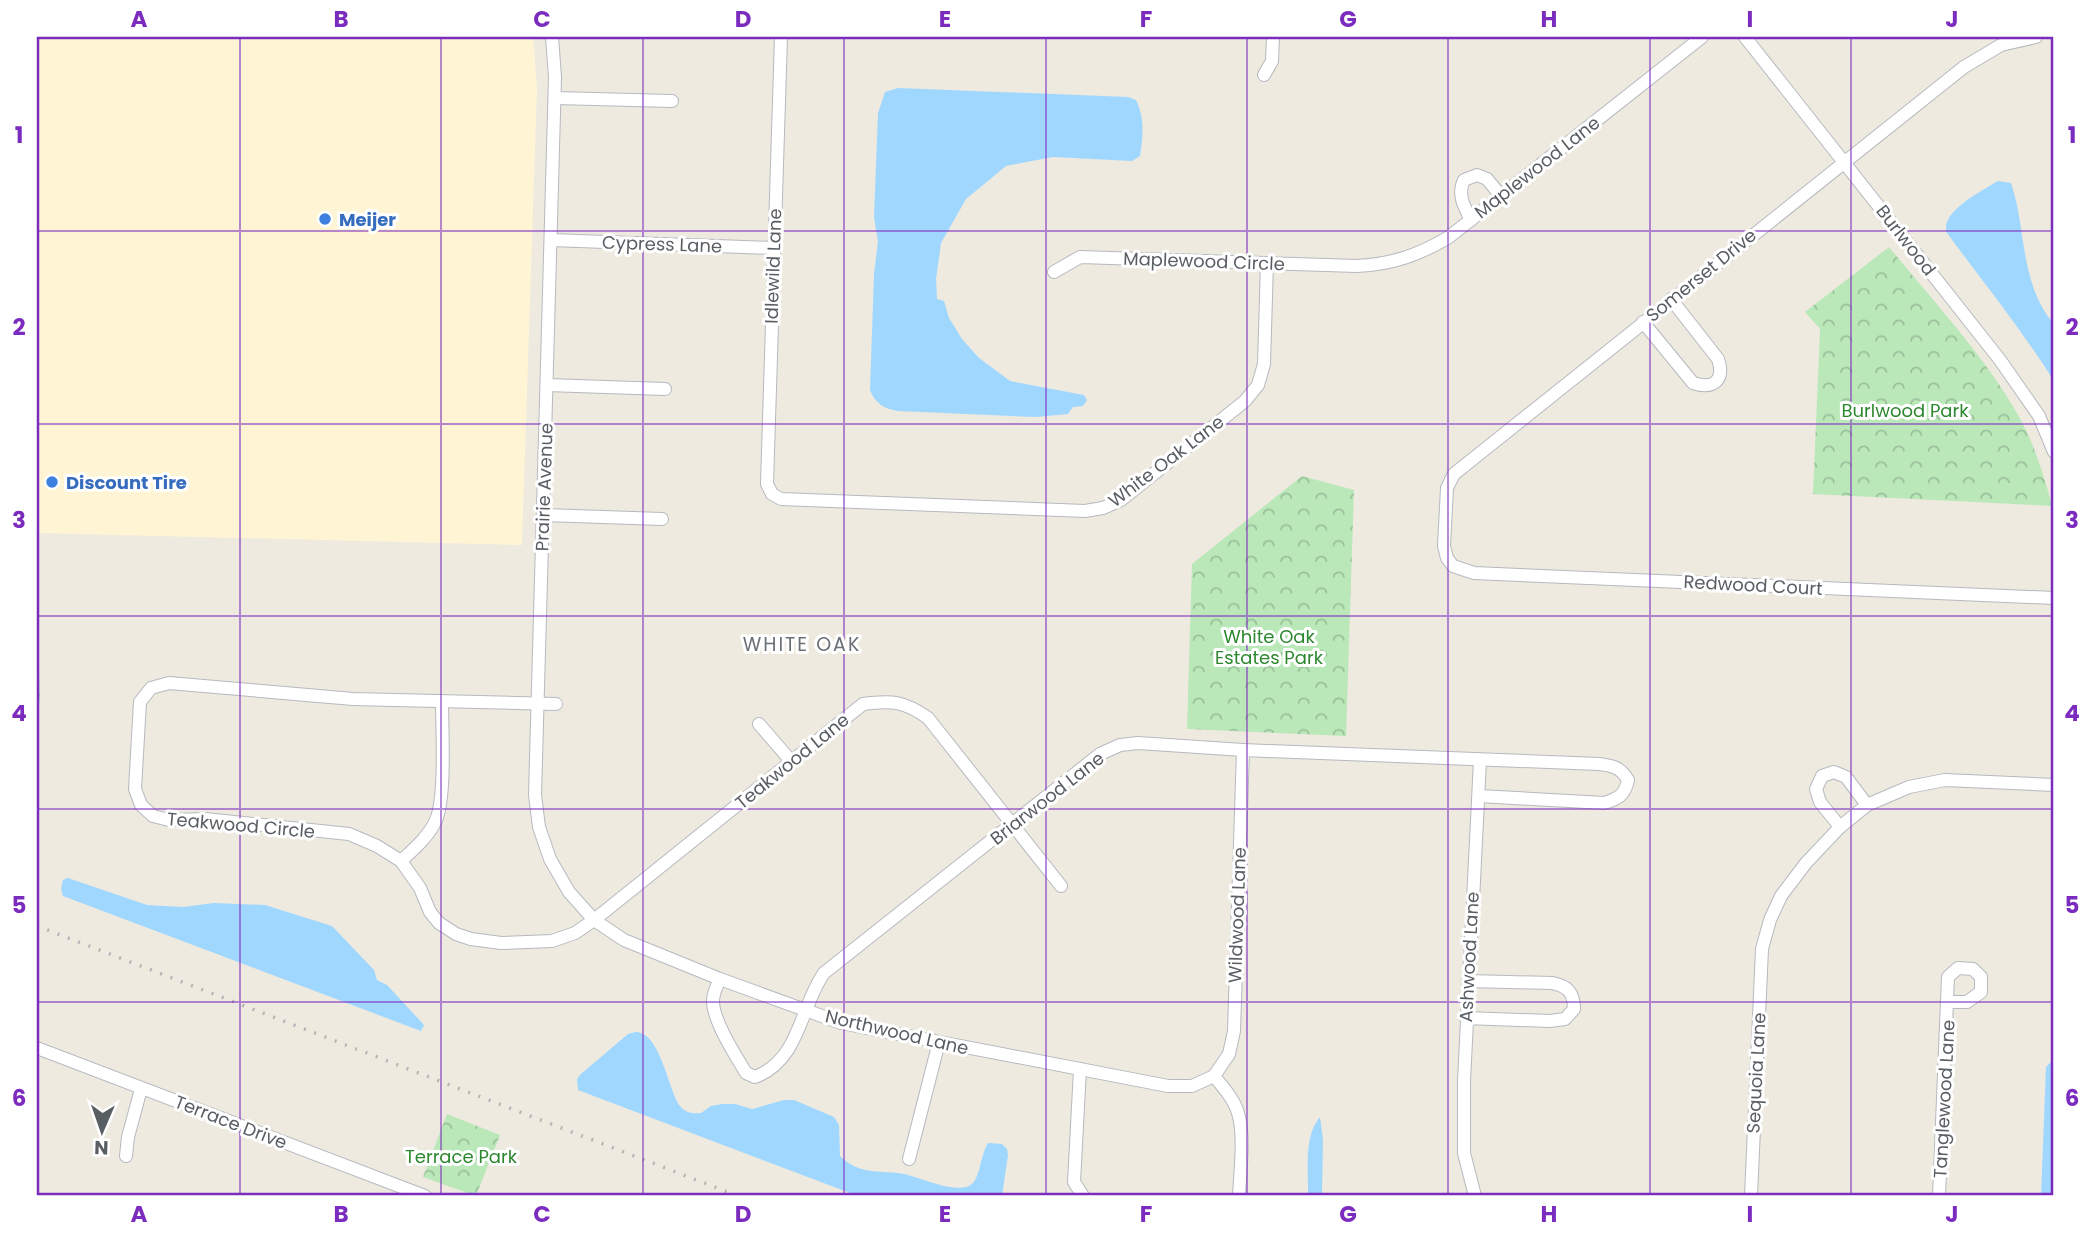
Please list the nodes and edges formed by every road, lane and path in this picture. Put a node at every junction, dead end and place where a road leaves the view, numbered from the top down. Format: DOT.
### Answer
graph roads {
  1 [pos="552,37"];
  2 [pos="781,37"];
  3 [pos="1273,37"];
  4 [pos="1702,37"];
  5 [pos="1745,37"];
  6 [pos="2036,37"];
  7 [pos="1264,75"];
  8 [pos="555,98"];
  9 [pos="672,101"];
  10 [pos="1844,160"];
  11 [pos="1501,196"];
  12 [pos="1471,220"];
  13 [pos="551,240"];
  14 [pos="774,248"];
  15 [pos="1267,263"];
  16 [pos="1357,266"];
  17 [pos="1054,272"];
  18 [pos="1671,299"];
  19 [pos="1643,322"];
  20 [pos="547,385"];
  21 [pos="665,389"];
  22 [pos="2054,452"];
  23 [pos="772,494"];
  24 [pos="544,515"];
  25 [pos="662,519"];
  26 [pos="1454,566"];
  27 [pos="2054,598"];
  28 [pos="442,701"];
  29 [pos="538,703"];
  30 [pos="556,704"];
  31 [pos="759,724"];
  32 [pos="1243,750"];
  33 [pos="1480,760"];
  34 [pos="790,761"];
  35 [pos="2054,785"];
  36 [pos="1479,796"];
  37 [pos="1867,805"];
  38 [pos="1012,824"];
  39 [pos="1840,827"];
  40 [pos="401,862"];
  41 [pos="1061,886"];
  42 [pos="594,920"];
  43 [pos="720,979"];
  44 [pos="1468,981"];
  45 [pos="1948,1002"];
  46 [pos="806,1010"];
  47 [pos="1466,1018"];
  48 [pos="939,1042"];
  49 [pos="37,1048"];
  50 [pos="1080,1069"];
  51 [pos="1214,1076"];
  52 [pos="141,1088"];
  53 [pos="126,1156"];
  54 [pos="909,1159"];
  55 [pos="400,1191"];
  56 [pos="425,1196"];
  57 [pos="1083,1196"];
  58 [pos="1239,1196"];
  59 [pos="1475,1196"];
  60 [pos="1751,1196"];
  61 [pos="1939,1196"];
  1 -- 8 [label="street, Prairie Avenue"];
  2 -- 14 [label="street, Idlewild Lane"];
  3 -- 7 [label="street"];
  4 -- 11 [label="street, Maplewood Lane"];
  5 -- 10 [label="street, Burlwood"];
  6 -- 10 [label="street, Somerset Drive"];
  8 -- 9 [label="street"];
  8 -- 13 [label="street, Prairie Avenue"];
  10 -- 18 [label="street, Somerset Drive"];
  10 -- 22 [label="street, Burlwood"];
  11 -- 12 [label="street, Maplewood Lane"];
  11 -- 12 [label="street"];
  12 -- 16 [label="street, Maplewood Lane"];
  13 -- 14 [label="street, Cypress Lane"];
  13 -- 20 [label="street, Prairie Avenue"];
  14 -- 23 [label="street, Idlewild Lane"];
  15 -- 16 [label="street, Maplewood Circle"];
  15 -- 17 [label="street, Maplewood Circle"];
  15 -- 23 [label="street, White Oak Lane"];
  18 -- 19 [label="street, Somerset Drive"];
  18 -- 19 [label="street"];
  19 -- 26 [label="street, Somerset Drive"];
  20 -- 21 [label="street"];
  20 -- 24 [label="street, Prairie Avenue"];
  24 -- 25 [label="street"];
  24 -- 29 [label="street, Prairie Avenue"];
  26 -- 27 [label="street, Redwood Court"];
  28 -- 29 [label="street, Teakwood Circle"];
  28 -- 40 [label="street"];
  28 -- 40 [label="street, Teakwood Circle"];
  29 -- 30 [label="street, Teakwood Circle"];
  29 -- 42 [label="street, Prairie Avenue"];
  31 -- 34 [label="street"];
  32 -- 33 [label="street, Briarwood Lane"];
  32 -- 38 [label="street, Briarwood Lane"];
  32 -- 51 [label="street, Wildwood Lane"];
  33 -- 36 [label="street, Ashwood Lane"];
  33 -- 36 [label="street, Briarwood Lane"];
  34 -- 38 [label="street, Teakwood Lane"];
  34 -- 42 [label="street, Teakwood Lane"];
  35 -- 37 [label="street, Sequoia Lane"];
  36 -- 44 [label="street, Ashwood Lane"];
  37 -- 39 [label="street, Sequoia Lane"];
  37 -- 39 [label="street"];
  38 -- 41 [label="street, Teakwood Lane"];
  38 -- 46 [label="street, Briarwood Lane"];
  39 -- 60 [label="street, Sequoia Lane"];
  40 -- 42 [label="street, Teakwood Circle"];
  42 -- 43 [label="street, Northwood Lane"];
  43 -- 46 [label="street, Northwood Lane"];
  43 -- 46 [label="street, Briarwood Lane"];
  44 -- 47 [label="street, Ashwood Lane"];
  44 -- 47 [label="street"];
  45 -- 61 [label="street, Tanglewood Lane"];
  46 -- 48 [label="street, Northwood Lane"];
  47 -- 59 [label="street, Ashwood Lane"];
  48 -- 50 [label="street, Northwood Lane"];
  48 -- 54 [label="street"];
  49 -- 52 [label="street, Terrace Drive"];
  50 -- 51 [label="street, Northwood Lane"];
  50 -- 57 [label="street"];
  51 -- 58 [label="street"];
  52 -- 53 [label="street"];
  52 -- 55 [label="street, Terrace Drive"];
  55 -- 56 [label="street, Terrace Drive"];
}
